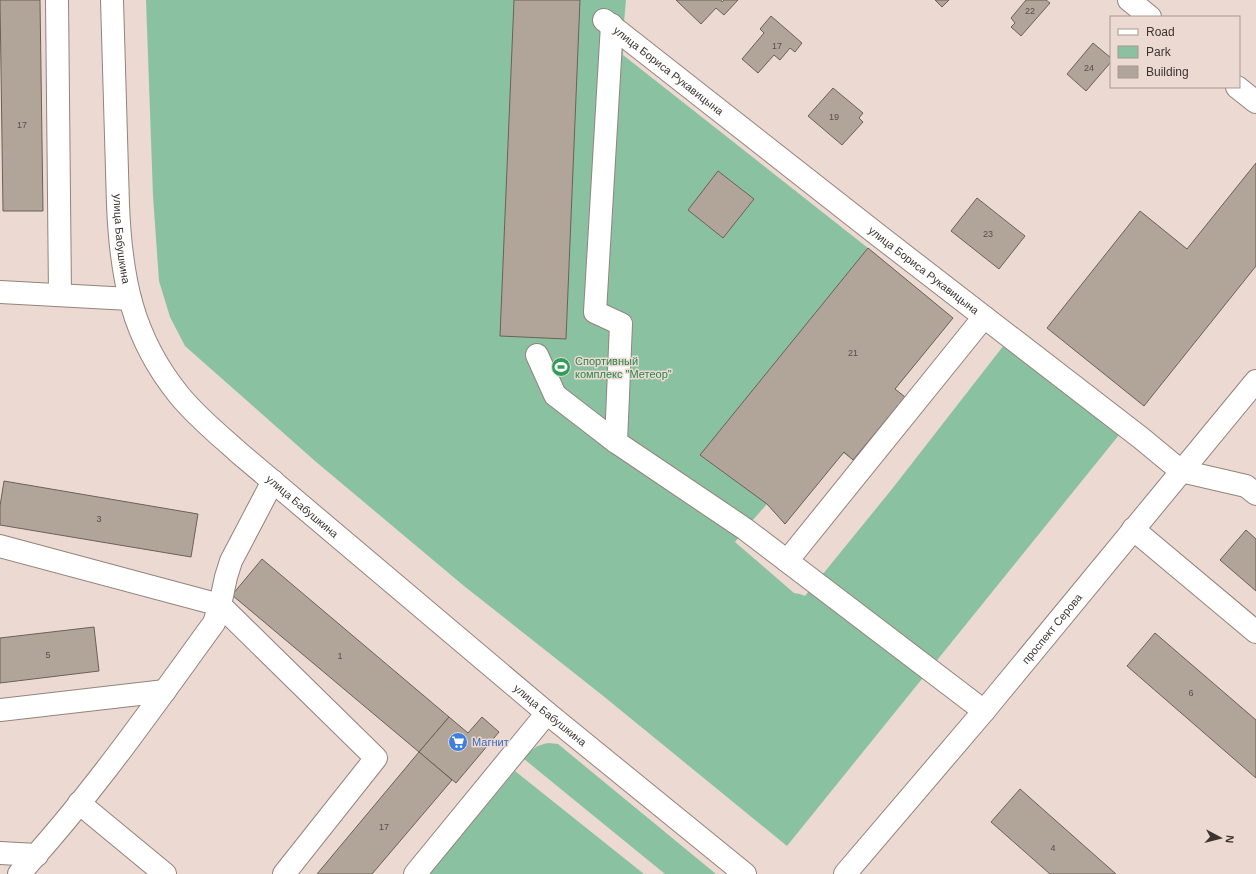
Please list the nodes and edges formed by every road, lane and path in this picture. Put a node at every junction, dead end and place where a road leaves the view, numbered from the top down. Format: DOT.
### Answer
graph roads {
  1 [pos="57,0"];
  2 [pos="112,0"];
  3 [pos="1129,0"];
  4 [pos="1149,16"];
  5 [pos="1239,88"];
  6 [pos="1256,102"];
  7 [pos="0,292"];
  8 [pos="60,295"];
  9 [pos="130,299"];
  10 [pos="984,317"];
  11 [pos="537,355"];
  12 [pos="1256,381"];
  13 [pos="616,442"];
  14 [pos="1181,471"];
  15 [pos="273,481"];
  16 [pos="1256,494"];
  17 [pos="1133,529"];
  18 [pos="0,546"];
  19 [pos="787,561"];
  20 [pos="220,605"];
  21 [pos="1256,632"];
  22 [pos="164,691"];
  23 [pos="0,710"];
  24 [pos="984,711"];
  25 [pos="547,713"];
  26 [pos="79,803"];
  27 [pos="0,853"];
  28 [pos="37,855"];
  29 [pos="19,874"];
  30 [pos="165,874"];
  31 [pos="284,874"];
  32 [pos="415,874"];
  33 [pos="745,874"];
  34 [pos="845,874"];
  1 -- 8 [label="street"];
  2 -- 9 [label="street, улица Бабушкина"];
  3 -- 4 [label="street"];
  5 -- 6 [label="street"];
  7 -- 8 [label="street"];
  8 -- 9 [label="street"];
  9 -- 15 [label="street, улица Бабушкина"];
  10 -- 13 [label="street, улица Бориса Рукавицына"];
  10 -- 14 [label="street, улица Бориса Рукавицына"];
  10 -- 19 [label="street"];
  11 -- 13 [label="street"];
  12 -- 14 [label="street, проспект Серова"];
  13 -- 19 [label="street"];
  14 -- 16 [label="street, улица Бориса Рукавицына"];
  14 -- 17 [label="street, проспект Серова"];
  15 -- 20 [label="street"];
  15 -- 25 [label="street, улица Бабушкина"];
  17 -- 21 [label="street"];
  17 -- 24 [label="street, проспект Серова"];
  18 -- 20 [label="street"];
  19 -- 24 [label="street"];
  20 -- 22 [label="street"];
  20 -- 31 [label="street"];
  22 -- 23 [label="street"];
  22 -- 26 [label="street"];
  24 -- 34 [label="street, проспект Серова"];
  25 -- 32 [label="street"];
  25 -- 33 [label="street, улица Бабушкина"];
  26 -- 28 [label="street"];
  26 -- 30 [label="street"];
  27 -- 28 [label="street"];
  28 -- 29 [label="street"];
}
